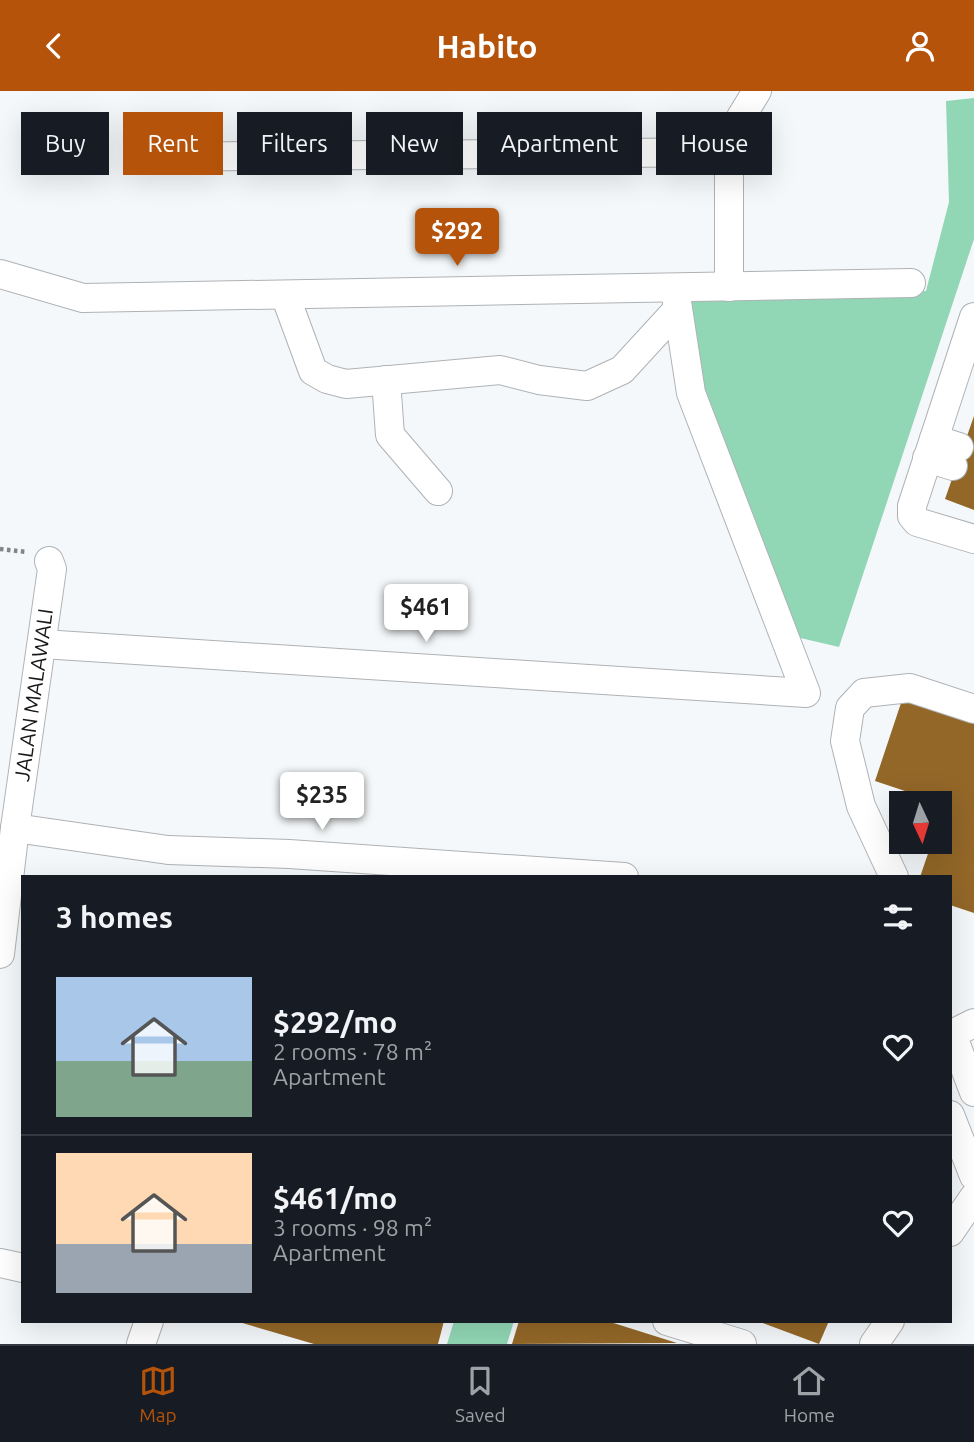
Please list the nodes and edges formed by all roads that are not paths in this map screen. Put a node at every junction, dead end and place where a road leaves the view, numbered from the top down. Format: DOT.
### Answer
graph roads {
  1 [pos="757,91"];
  2 [pos="743,112"];
  3 [pos="656,153"];
  4 [pos="223,156"];
  5 [pos="729,175"];
  6 [pos="0,274"];
  7 [pos="911,283"];
  8 [pos="729,287"];
  9 [pos="285,295"];
  10 [pos="677,299"];
  11 [pos="974,317"];
  12 [pos="386,380"];
  13 [pos="438,491"];
  14 [pos="974,539"];
  15 [pos="49,561"];
  16 [pos="42,644"];
  17 [pos="974,709"];
  18 [pos="15,828"];
  19 [pos="595,875"];
  20 [pos="893,875"];
  21 [pos="0,954"];
  22 [pos="974,1023"];
  23 [pos="974,1092"];
  24 [pos="952,1120"];
  25 [pos="974,1176"];
  26 [pos="974,1197"];
  27 [pos="952,1229"];
  28 [pos="0,1263"];
  29 [pos="21,1268"];
  30 [pos="148,1323"];
  31 [pos="674,1323"];
  32 [pos="889,1323"];
  33 [pos="141,1344"];
  34 [pos="742,1344"];
  35 [pos="874,1344"];
  1 -- 2 [label="street"];
  3 -- 4 [label="street"];
  5 -- 8 [label="street"];
  6 -- 9 [label="street"];
  7 -- 8 [label="street"];
  8 -- 10 [label="street"];
  9 -- 10 [label="street"];
  9 -- 12 [label="street"];
  10 -- 12 [label="street"];
  10 -- 16 [label="street"];
  11 -- 14 [label="street"];
  12 -- 13 [label="street"];
  15 -- 16 [label="street, JALAN MALAWALI"];
  16 -- 18 [label="street, JALAN MALAWALI"];
  17 -- 20 [label="street"];
  18 -- 19 [label="street"];
  18 -- 21 [label="street, JALAN MALAWALI"];
  22 -- 23 [label="street"];
  24 -- 25 [label="street"];
  26 -- 27 [label="street"];
  28 -- 29 [label="street"];
  30 -- 33 [label="street"];
  31 -- 34 [label="street"];
  32 -- 35 [label="street"];
}
